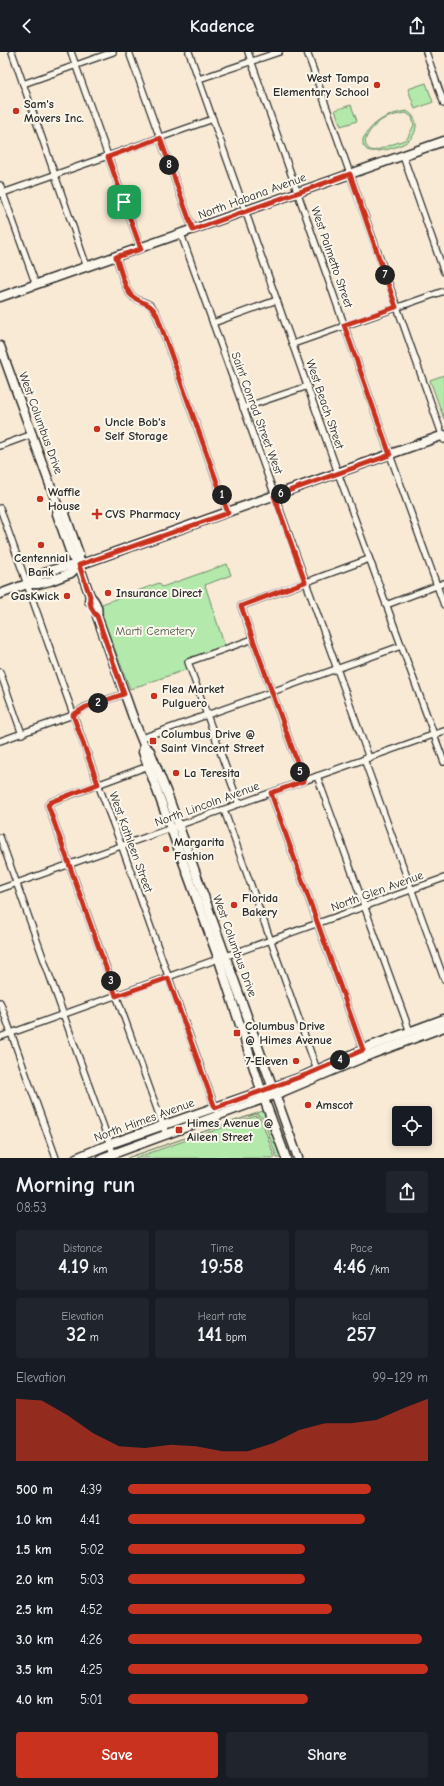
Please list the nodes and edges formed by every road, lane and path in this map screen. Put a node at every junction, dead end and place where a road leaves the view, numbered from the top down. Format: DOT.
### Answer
graph roads {
  1 [pos="12,52"];
  2 [pos="71,52"];
  3 [pos="113,52"];
  4 [pos="129,52"];
  5 [pos="189,52"];
  6 [pos="248,52"];
  7 [pos="279,52"];
  8 [pos="307,52"];
  9 [pos="426,52"];
  10 [pos="252,62"];
  11 [pos="75,65"];
  12 [pos="199,79"];
  13 [pos="23,84"];
  14 [pos="444,104"];
  15 [pos="213,119"];
  16 [pos="160,138"];
  17 [pos="444,141"];
  18 [pos="403,156"];
  19 [pos="108,157"];
  20 [pos="350,174"];
  21 [pos="55,175"];
  22 [pos="0,185"];
  23 [pos="298,193"];
  24 [pos="2,194"];
  25 [pos="246,212"];
  26 [pos="193,230"];
  27 [pos="181,234"];
  28 [pos="141,249"];
  29 [pos="116,257"];
  30 [pos="88,267"];
  31 [pos="444,272"];
  32 [pos="36,285"];
  33 [pos="444,290"];
  34 [pos="0,297"];
  35 [pos="277,300"];
  36 [pos="396,307"];
  37 [pos="212,323"];
  38 [pos="344,325"];
  39 [pos="292,344"];
  40 [pos="0,346"];
  41 [pos="308,386"];
  42 [pos="243,408"];
  43 [pos="32,434"];
  44 [pos="443,437"];
  45 [pos="0,446"];
  46 [pos="390,455"];
  47 [pos="338,473"];
  48 [pos="274,496"];
  49 [pos="0,508"];
  50 [pos="228,513"];
  51 [pos="369,559"];
  52 [pos="79,565"];
  53 [pos="305,582"];
  54 [pos="444,583"];
  55 [pos="27,584"];
  56 [pos="437,586"];
  57 [pos="0,594"];
  58 [pos="386,605"];
  59 [pos="444,605"];
  60 [pos="253,639"];
  61 [pos="401,646"];
  62 [pos="337,669"];
  63 [pos="0,672"];
  64 [pos="272,692"];
  65 [pos="124,694"];
  66 [pos="73,715"];
  67 [pos="207,715"];
  68 [pos="444,731"];
  69 [pos="22,734"];
  70 [pos="434,734"];
  71 [pos="0,741"];
  72 [pos="143,741"];
  73 [pos="367,758"];
  74 [pos="444,762"];
  75 [pos="152,764"];
  76 [pos="317,776"];
  77 [pos="304,781"];
  78 [pos="98,784"];
  79 [pos="271,793"];
  80 [pos="239,804"];
  81 [pos="224,810"];
  82 [pos="176,828"];
  83 [pos="0,837"];
  84 [pos="122,846"];
  85 [pos="69,865"];
  86 [pos="444,878"];
  87 [pos="17,884"];
  88 [pos="0,890"];
  89 [pos="412,890"];
  90 [pos="365,907"];
  91 [pos="318,924"];
  92 [pos="271,941"];
  93 [pos="223,958"];
  94 [pos="168,978"];
  95 [pos="444,979"];
  96 [pos="116,996"];
  97 [pos="0,1002"];
  98 [pos="64,1014"];
  99 [pos="444,1022"];
  100 [pos="11,1033"];
  101 [pos="412,1035"];
  102 [pos="0,1037"];
  103 [pos="363,1050"];
  104 [pos="317,1070"];
  105 [pos="273,1092"];
  106 [pos="263,1095"];
  107 [pos="217,1111"];
  108 [pos="164,1130"];
  109 [pos="110,1144"];
  110 [pos="113,1153"];
  111 [pos="56,1158"];
  112 [pos="76,1158"];
  113 [pos="102,1158"];
  114 [pos="286,1158"];
  115 [pos="298,1158"];
  1 -- 13 [label="street"];
  2 -- 11 [label="street"];
  3 -- 11 [label="street"];
  4 -- 16 [label="street"];
  5 -- 12 [label="street, West Beach Street"];
  6 -- 10 [label="street, West Palmetto Street"];
  7 -- 10 [label="street"];
  8 -- 20 [label="street"];
  9 -- 14 [label="street"];
  10 -- 12 [label="street"];
  10 -- 23 [label="street, West Palmetto Street"];
  11 -- 13 [label="street"];
  11 -- 19 [label="street"];
  12 -- 15 [label="street, West Beach Street"];
  13 -- 21 [label="street"];
  15 -- 16 [label="street"];
  15 -- 25 [label="street, West Beach Street"];
  16 -- 19 [label="street"];
  16 -- 26 [label="street"];
  17 -- 18 [label="street, North Habana Avenue"];
  18 -- 20 [label="street, North Habana Avenue"];
  18 -- 31 [label="street"];
  19 -- 21 [label="street"];
  19 -- 28 [label="street"];
  20 -- 23 [label="street, North Habana Avenue"];
  20 -- 36 [label="street"];
  21 -- 24 [label="street"];
  21 -- 30 [label="street"];
  22 -- 24 [label="street"];
  23 -- 25 [label="street, North Habana Avenue"];
  23 -- 38 [label="street, West Palmetto Street"];
  24 -- 32 [label="street"];
  25 -- 26 [label="street, North Habana Avenue"];
  25 -- 35 [label="street, West Beach Street"];
  26 -- 27 [label="street, North Habana Avenue"];
  27 -- 28 [label="street, North Habana Avenue"];
  27 -- 37 [label="street, Saint Conrad Street West"];
  28 -- 29 [label="street, North Habana Avenue"];
  29 -- 30 [label="street, North Habana Avenue"];
  29 -- 50 [label="street"];
  30 -- 32 [label="street, North Habana Avenue"];
  32 -- 34 [label="street, North Habana Avenue"];
  33 -- 36 [label="street"];
  35 -- 37 [label="street"];
  35 -- 39 [label="street, West Beach Street"];
  36 -- 38 [label="street"];
  36 -- 44 [label="street"];
  37 -- 42 [label="street, Saint Conrad Street West"];
  38 -- 39 [label="street"];
  38 -- 46 [label="street, West Palmetto Street"];
  39 -- 41 [label="street, West Beach Street"];
  40 -- 43 [label="street, West Columbus Drive"];
  41 -- 42 [label="street"];
  41 -- 47 [label="street, West Beach Street"];
  42 -- 48 [label="street, Saint Conrad Street West"];
  43 -- 45 [label="street"];
  43 -- 52 [label="street, West Columbus Drive"];
  44 -- 46 [label="street"];
  46 -- 47 [label="street"];
  46 -- 56 [label="street, West Palmetto Street"];
  47 -- 48 [label="street"];
  47 -- 51 [label="street, West Beach Street"];
  48 -- 50 [label="street"];
  48 -- 53 [label="street, Saint Conrad Street West"];
  49 -- 55 [label="street, West Kathleen Street"];
  50 -- 52 [label="street"];
  51 -- 53 [label="street"];
  51 -- 58 [label="street, West Beach Street"];
  52 -- 55 [label="street"];
  52 -- 65 [label="street, West Columbus Drive"];
  53 -- 60 [label="street"];
  53 -- 62 [label="street, Saint Conrad Street West"];
  54 -- 56 [label="street"];
  55 -- 57 [label="street"];
  55 -- 66 [label="street, West Kathleen Street"];
  56 -- 58 [label="street"];
  56 -- 59 [label="street, West Palmetto Street"];
  58 -- 61 [label="street, West Beach Street"];
  60 -- 64 [label="street"];
  60 -- 67 [label="street"];
  61 -- 62 [label="street"];
  61 -- 70 [label="street, West Beach Street"];
  62 -- 64 [label="street"];
  62 -- 73 [label="street, Saint Conrad Street West"];
  63 -- 69 [label="street"];
  64 -- 67 [label="street"];
  64 -- 77 [label="street"];
  65 -- 66 [label="street"];
  65 -- 72 [label="street, West Columbus Drive"];
  66 -- 69 [label="street"];
  66 -- 78 [label="street, West Kathleen Street"];
  67 -- 72 [label="street"];
  67 -- 80 [label="street"];
  68 -- 70 [label="street, North Lincoln Avenue"];
  69 -- 71 [label="street"];
  70 -- 73 [label="street, North Lincoln Avenue"];
  70 -- 74 [label="street, West Beach Street"];
  72 -- 75 [label="street, West Columbus Drive"];
  73 -- 76 [label="street, North Lincoln Avenue"];
  73 -- 89 [label="street, Saint Conrad Street West"];
  75 -- 78 [label="street"];
  75 -- 82 [label="street, West Columbus Drive"];
  76 -- 77 [label="street, North Lincoln Avenue"];
  76 -- 90 [label="street"];
  77 -- 79 [label="street, North Lincoln Avenue"];
  78 -- 84 [label="street, West Kathleen Street"];
  78 -- 85 [label="street"];
  79 -- 80 [label="street, North Lincoln Avenue"];
  79 -- 91 [label="street"];
  80 -- 81 [label="street, North Lincoln Avenue"];
  81 -- 82 [label="street, North Lincoln Avenue"];
  81 -- 92 [label="street"];
  82 -- 84 [label="street, North Lincoln Avenue"];
  82 -- 93 [label="street, West Columbus Drive"];
  83 -- 87 [label="street"];
  84 -- 85 [label="street, North Lincoln Avenue"];
  84 -- 94 [label="street, West Kathleen Street"];
  85 -- 87 [label="street, North Lincoln Avenue"];
  85 -- 96 [label="street"];
  86 -- 89 [label="street, North Glen Avenue"];
  87 -- 88 [label="street, North Lincoln Avenue"];
  87 -- 98 [label="street"];
  89 -- 90 [label="street, North Glen Avenue"];
  89 -- 95 [label="street, Saint Conrad Street West"];
  90 -- 91 [label="street, North Glen Avenue"];
  90 -- 101 [label="street"];
  91 -- 92 [label="street, North Glen Avenue"];
  91 -- 103 [label="street"];
  92 -- 93 [label="street, North Glen Avenue"];
  92 -- 104 [label="street"];
  93 -- 94 [label="street, North Glen Avenue"];
  93 -- 105 [label="street, West Columbus Drive"];
  93 -- 106 [label="street, West Columbus Drive"];
  94 -- 96 [label="street, North Glen Avenue"];
  94 -- 107 [label="street, West Kathleen Street"];
  96 -- 98 [label="street, North Glen Avenue"];
  96 -- 108 [label="street"];
  97 -- 100 [label="street"];
  98 -- 100 [label="street, North Glen Avenue"];
  98 -- 109 [label="street"];
  99 -- 101 [label="street, North Himes Avenue"];
  100 -- 102 [label="street, North Glen Avenue"];
  100 -- 111 [label="street"];
  101 -- 103 [label="street, North Himes Avenue"];
  101 -- 105 [label="street, North Himes Avenue"];
  103 -- 104 [label="street, North Himes Avenue"];
  104 -- 105 [label="street, North Himes Avenue"];
  105 -- 106 [label="street, North Himes Avenue"];
  105 -- 115 [label="street, West Columbus Drive"];
  106 -- 107 [label="street, North Himes Avenue"];
  106 -- 114 [label="street, West Columbus Drive"];
  107 -- 108 [label="street, North Himes Avenue"];
  108 -- 109 [label="street, North Himes Avenue"];
  108 -- 110 [label="street, North Himes Avenue"];
  109 -- 110 [label="street"];
  109 -- 112 [label="street, North Himes Avenue"];
  110 -- 113 [label="street, North Himes Avenue"];
}
